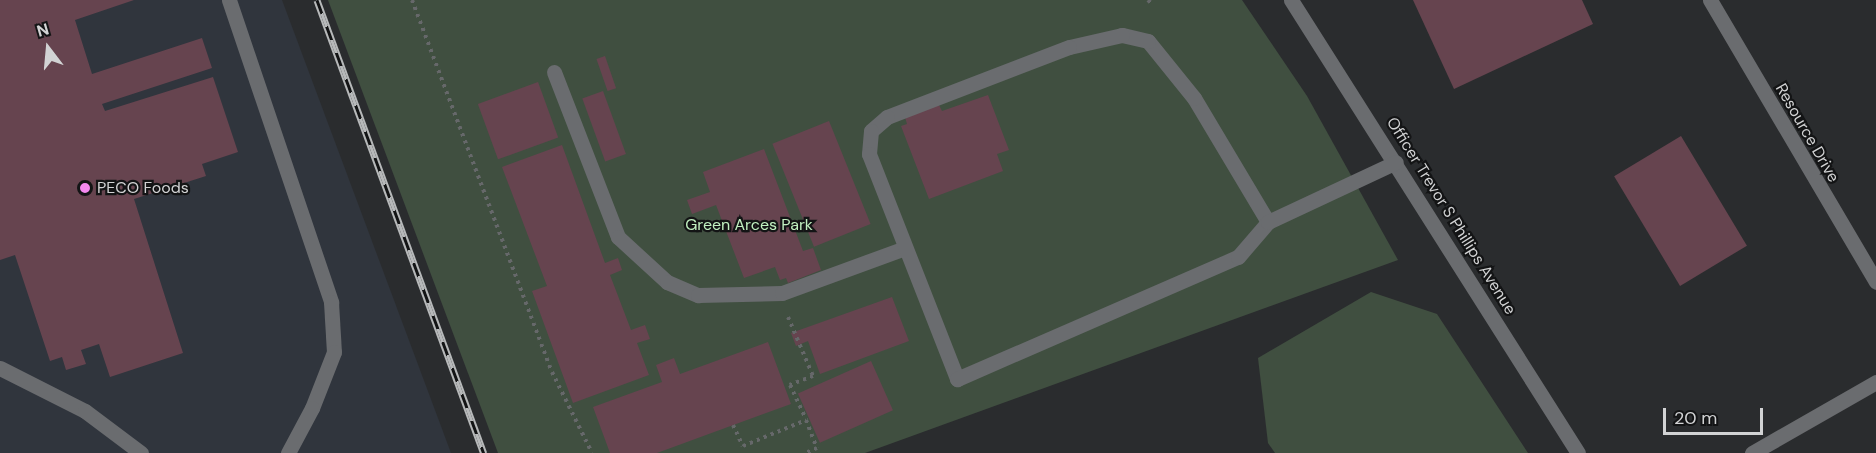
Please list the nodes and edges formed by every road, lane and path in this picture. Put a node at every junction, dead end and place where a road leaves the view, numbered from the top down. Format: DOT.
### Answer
graph roads {
  1 [pos="229,0"];
  2 [pos="412,0"];
  3 [pos="1291,0"];
  4 [pos="1710,0"];
  5 [pos="554,72"];
  6 [pos="1396,162"];
  7 [pos="1268,222"];
  8 [pos="905,248"];
  9 [pos="1876,282"];
  10 [pos="0,368"];
  11 [pos="1876,382"];
  12 [pos="733,425"];
  13 [pos="141,453"];
  14 [pos="288,453"];
  15 [pos="592,453"];
  16 [pos="805,453"];
  17 [pos="1578,453"];
  18 [pos="1752,453"];
  1 -- 14 [label="street"];
  2 -- 15 [label="path"];
  3 -- 6 [label="street, Officer Trevor S Phillips Avenue"];
  4 -- 9 [label="street, Resource Drive"];
  5 -- 8 [label="street"];
  6 -- 7 [label="street"];
  6 -- 17 [label="street, Officer Trevor S Phillips Avenue"];
  7 -- 8 [label="street"];
  7 -- 8 [label="street"];
  10 -- 13 [label="street"];
  11 -- 18 [label="street"];
  12 -- 16 [label="path"];
}
